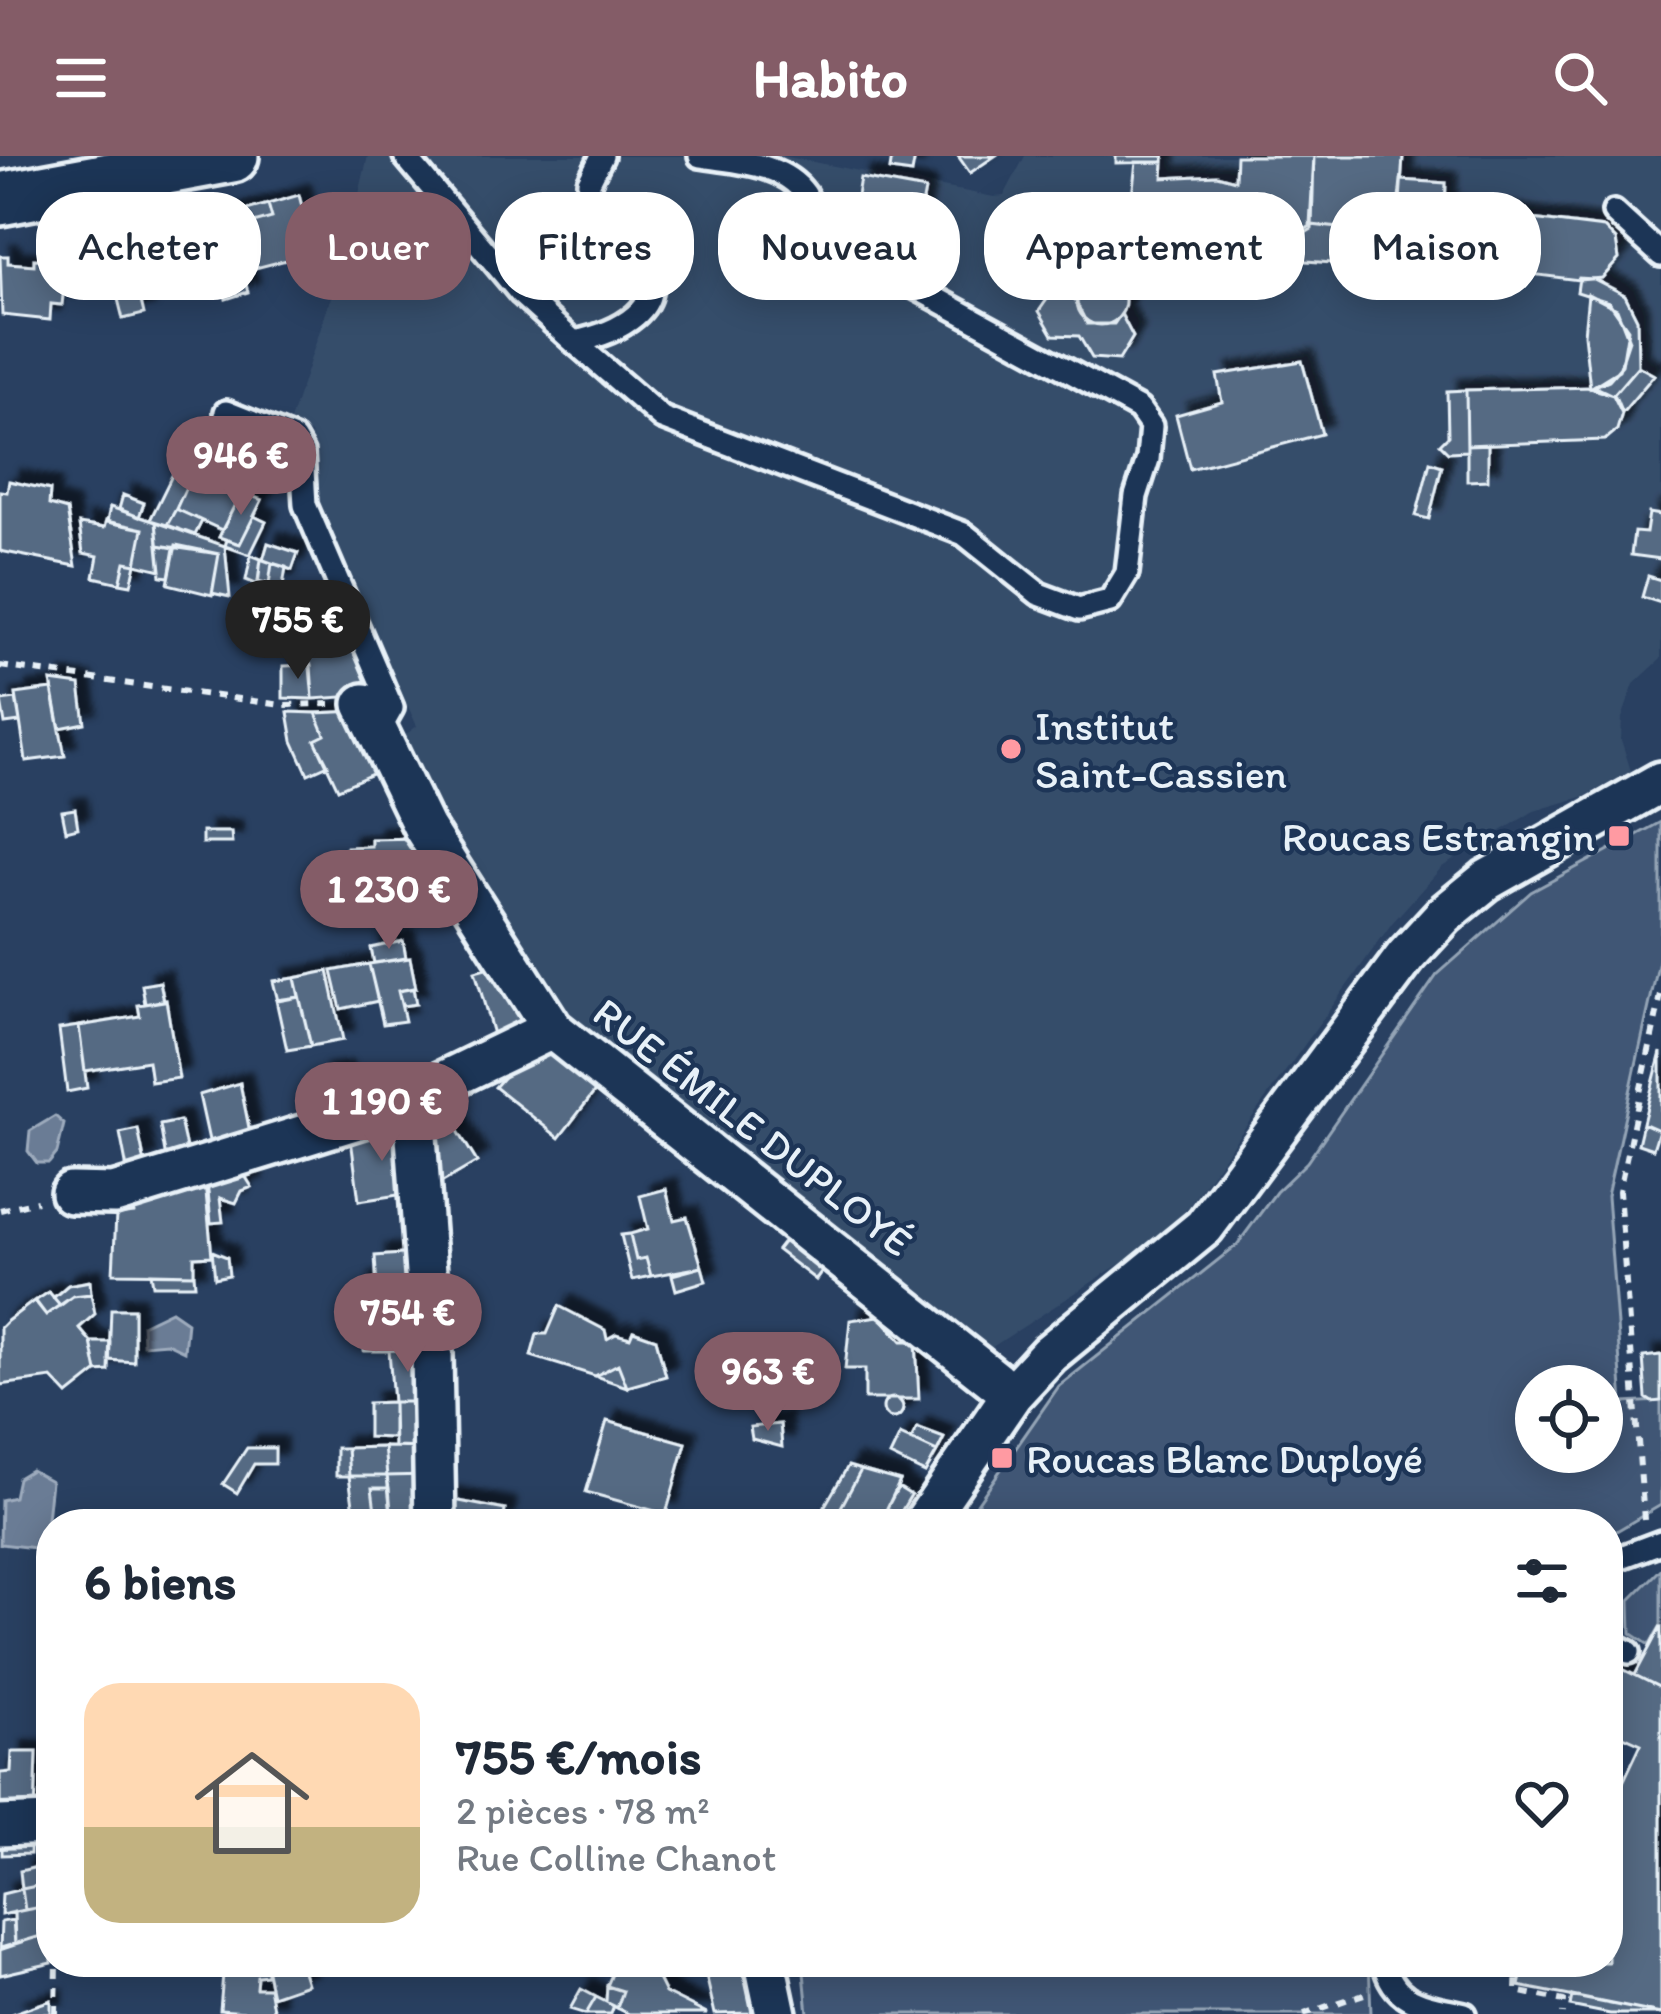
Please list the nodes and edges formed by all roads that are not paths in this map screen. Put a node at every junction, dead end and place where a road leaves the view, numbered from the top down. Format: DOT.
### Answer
graph roads {
  1 [pos="232,156"];
  2 [pos="405,156"];
  3 [pos="602,156"];
  4 [pos="700,156"];
  5 [pos="0,199"];
  6 [pos="1613,212"];
  7 [pos="1661,255"];
  8 [pos="574,342"];
  9 [pos="226,412"];
  10 [pos="371,719"];
  11 [pos="1661,782"];
  12 [pos="552,1029"];
  13 [pos="413,1096"];
  14 [pos="71,1193"];
  15 [pos="1012,1394"];
  16 [pos="435,1509"];
  17 [pos="933,1509"];
  18 [pos="1653,1543"];
  19 [pos="1623,1556"];
  20 [pos="36,1825"];
  21 [pos="0,1826"];
  22 [pos="769,1977"];
  23 [pos="1388,1977"];
  24 [pos="776,2014"];
  25 [pos="1465,2014"];
  1 -- 5 [label="street"];
  2 -- 8 [label="lane"];
  3 -- 8 [label="lane"];
  4 -- 8 [label="lane"];
  6 -- 7 [label="lane"];
  9 -- 10 [label="lane"];
  10 -- 12 [label="street"];
  11 -- 15 [label="street"];
  12 -- 13 [label="street, RUE ÉMILE DUPLOYÉ"];
  12 -- 15 [label="street, RUE ÉMILE DUPLOYÉ"];
  13 -- 14 [label="street, RUE ÉMILE DUPLOYÉ"];
  13 -- 16 [label="street"];
  15 -- 17 [label="street"];
  18 -- 19 [label="lane"];
  20 -- 21 [label="street"];
  22 -- 24 [label="street"];
  23 -- 25 [label="lane"];
}
